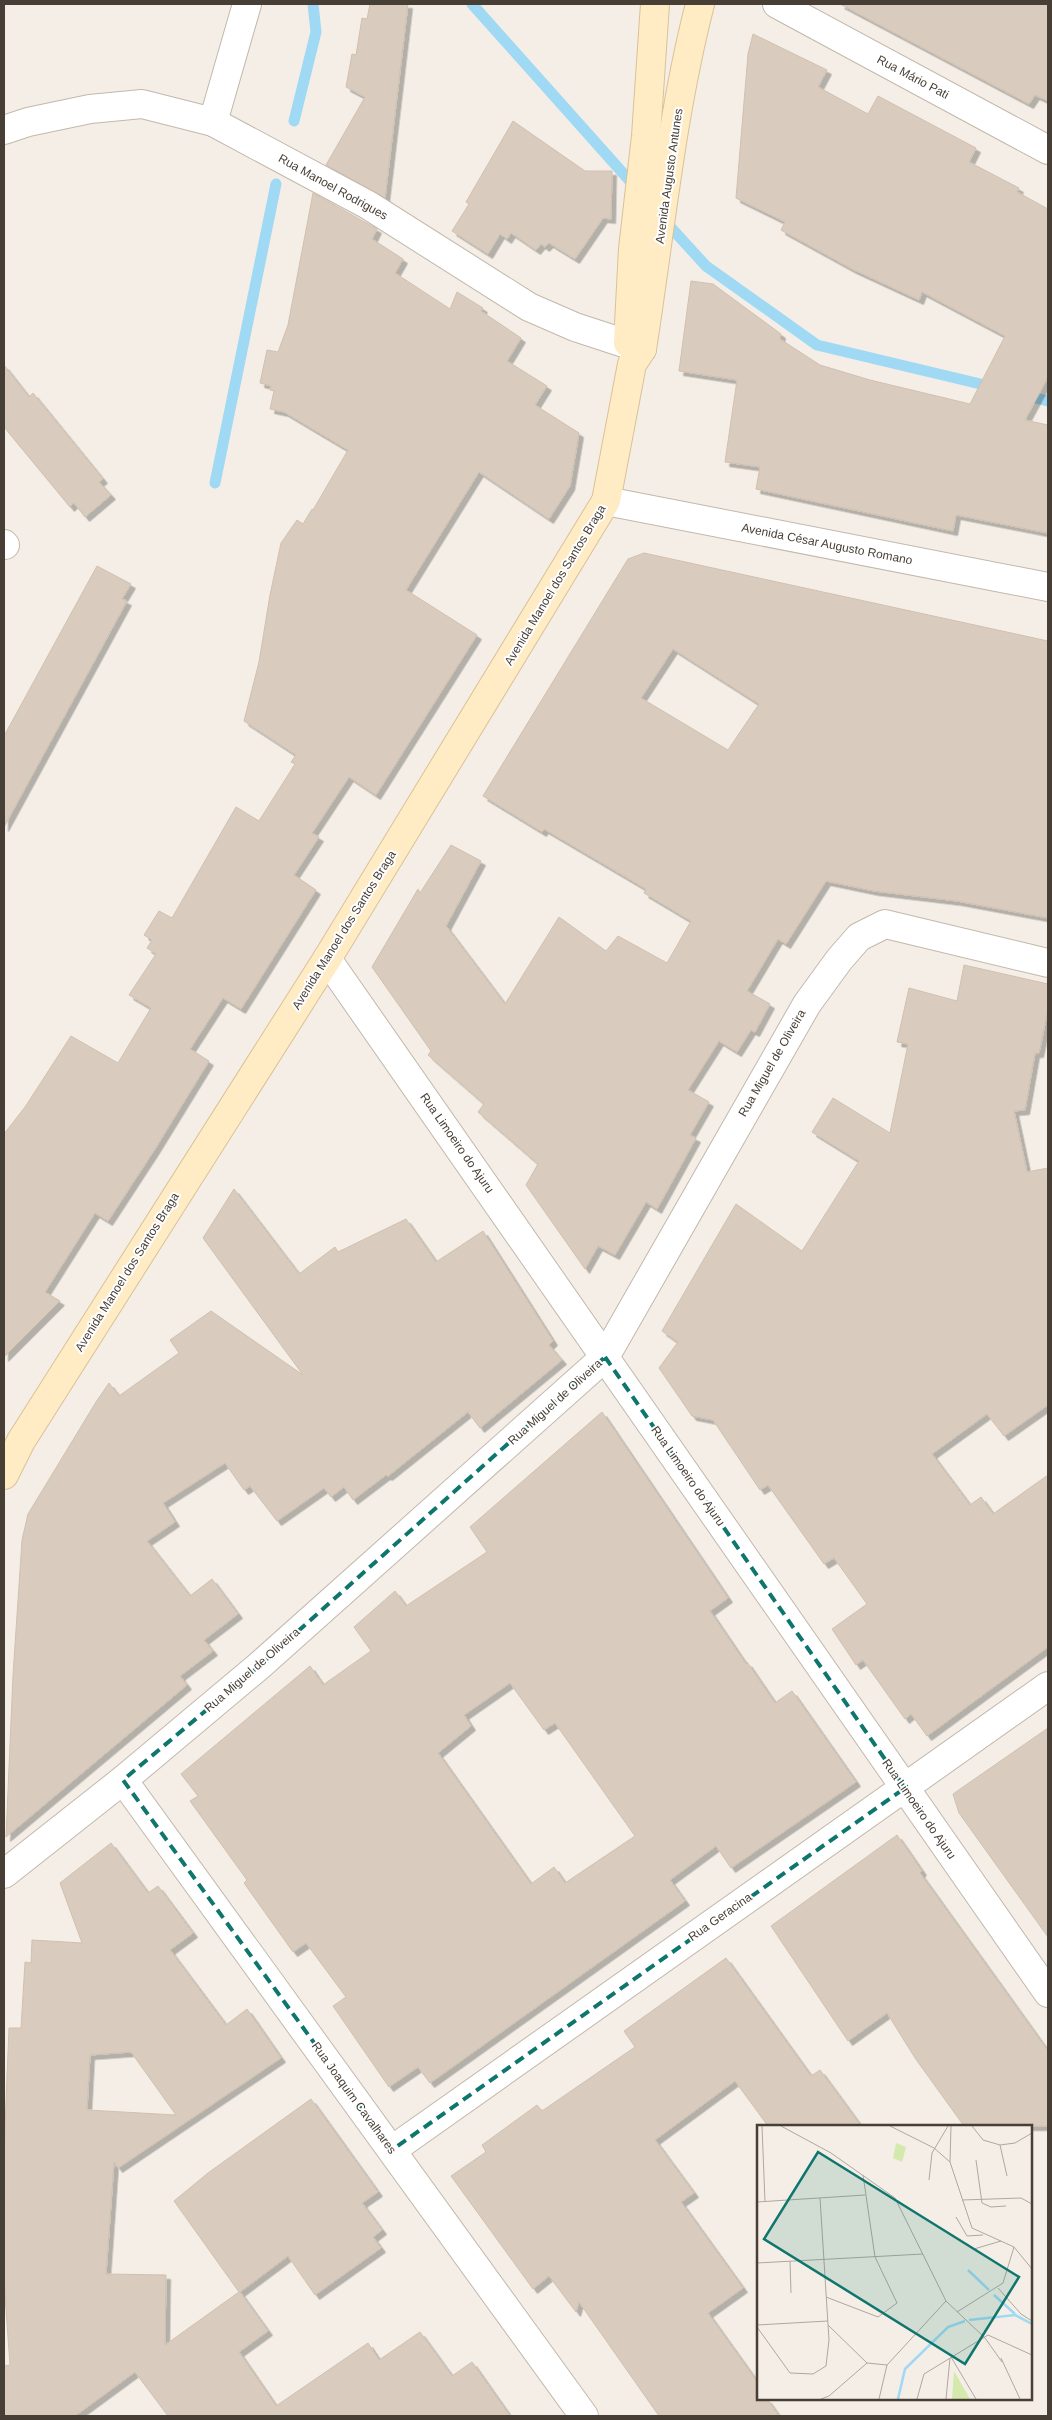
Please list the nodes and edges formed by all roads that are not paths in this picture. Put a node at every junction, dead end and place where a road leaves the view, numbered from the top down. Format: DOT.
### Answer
graph roads {
  1 [pos="247,4"];
  2 [pos="655,4"];
  3 [pos="700,4"];
  4 [pos="777,4"];
  5 [pos="213,122"];
  6 [pos="4,130"];
  7 [pos="1048,150"];
  8 [pos="645,253"];
  9 [pos="634,353"];
  10 [pos="606,501"];
  11 [pos="1048,587"];
  12 [pos="327,959"];
  13 [pos="1048,963"];
  14 [pos="605,1357"];
  15 [pos="4,1475"];
  16 [pos="1048,1686"];
  17 [pos="123,1780"];
  18 [pos="905,1788"];
  19 [pos="4,1874"];
  20 [pos="1048,1993"];
  21 [pos="392,2150"];
  22 [pos="584,2416"];
  1 -- 5 [label="street"];
  2 -- 8 [label="street, Avenida Augusto Antunes"];
  3 -- 8 [label="street, Avenida Augusto Antunes"];
  4 -- 7 [label="street, Rua Mário Pati"];
  5 -- 6 [label="street, Rua Manoel Rodrigues"];
  5 -- 9 [label="street, Rua Manoel Rodrigues"];
  8 -- 9 [label="street, Avenida Augusto Antunes"];
  9 -- 10 [label="street, Avenida Manoel dos Santos Braga"];
  10 -- 11 [label="street, Avenida César Augusto Romano"];
  10 -- 12 [label="street, Avenida Manoel dos Santos Braga"];
  12 -- 14 [label="street, Rua Limoeiro do Ajuru"];
  12 -- 15 [label="street, Avenida Manoel dos Santos Braga"];
  13 -- 14 [label="street, Rua Miguel de Oliveira"];
  14 -- 17 [label="street, Rua Miguel de Oliveira"];
  14 -- 18 [label="street, Rua Limoeiro do Ajuru"];
  16 -- 18 [label="street, Rua Geracina"];
  17 -- 19 [label="street, Rua Miguel de Oliveira"];
  17 -- 21 [label="street, Rua Joaquim Cavalhares"];
  18 -- 20 [label="street, Rua Limoeiro do Ajuru"];
  18 -- 21 [label="street, Rua Geracina"];
  21 -- 22 [label="street, Rua Joaquim Cavalhares"];
}
